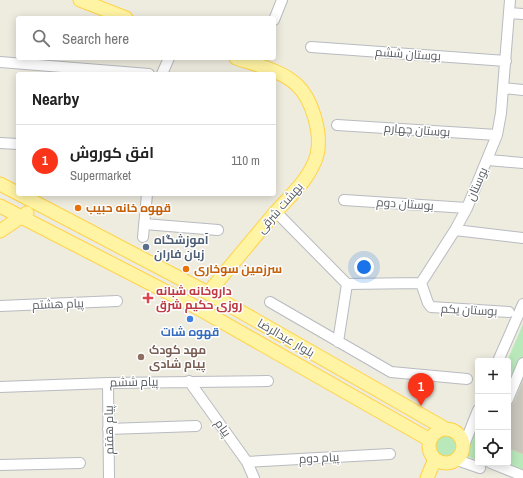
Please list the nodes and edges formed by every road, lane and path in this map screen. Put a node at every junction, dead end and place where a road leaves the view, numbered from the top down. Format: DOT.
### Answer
graph roads {
  1 [pos="80,0"];
  2 [pos="282,0"];
  3 [pos="510,0"];
  4 [pos="510,13"];
  5 [pos="523,14"];
  6 [pos="121,16"];
  7 [pos="276,16"];
  8 [pos="311,48"];
  9 [pos="168,60"];
  10 [pos="257,61"];
  11 [pos="506,61"];
  12 [pos="0,62"];
  13 [pos="124,72"];
  14 [pos="163,72"];
  15 [pos="503,88"];
  16 [pos="523,90"];
  17 [pos="337,125"];
  18 [pos="497,135"];
  19 [pos="0,143"];
  20 [pos="16,144"];
  21 [pos="488,160"];
  22 [pos="523,163"];
  23 [pos="0,184"];
  24 [pos="16,193"];
  25 [pos="21,196"];
  26 [pos="147,196"];
  27 [pos="344,200"];
  28 [pos="37,205"];
  29 [pos="1,208"];
  30 [pos="467,208"];
  31 [pos="276,212"];
  32 [pos="21,217"];
  33 [pos="144,224"];
  34 [pos="218,230"];
  35 [pos="455,230"];
  36 [pos="0,231"];
  37 [pos="142,237"];
  38 [pos="523,238"];
  39 [pos="421,283"];
  40 [pos="347,284"];
  41 [pos="208,293"];
  42 [pos="117,302"];
  43 [pos="270,302"];
  44 [pos="523,304"];
  45 [pos="0,306"];
  46 [pos="196,307"];
  47 [pos="509,312"];
  48 [pos="338,342"];
  49 [pos="499,358"];
  50 [pos="523,363"];
  51 [pos="467,379"];
  52 [pos="189,381"];
  53 [pos="268,381"];
  54 [pos="108,383"];
  55 [pos="0,387"];
  56 [pos="510,394"];
  57 [pos="475,418"];
  58 [pos="196,426"];
  59 [pos="444,428"];
  60 [pos="108,429"];
  61 [pos="430,440"];
  62 [pos="464,445"];
  63 [pos="390,454"];
  64 [pos="456,460"];
  65 [pos="439,461"];
  66 [pos="247,462"];
  67 [pos="80,463"];
  68 [pos="0,465"];
  69 [pos="475,465"];
  70 [pos="481,466"];
  71 [pos="498,466"];
  72 [pos="523,476"];
  73 [pos="109,478"];
  74 [pos="254,478"];
  75 [pos="427,478"];
  76 [pos="436,478"];
  77 [pos="476,478"];
  1 -- 6 [label="main road"];
  2 -- 7 [label="street"];
  3 -- 4 [label="street, بوستان"];
  4 -- 5 [label="street"];
  4 -- 11 [label="street, بوستان"];
  8 -- 11 [label="street, بوستان ششم"];
  9 -- 14 [label="street"];
  10 -- 31 [label="main road, بهشت شرقی"];
  11 -- 15 [label="street, بوستان"];
  12 -- 13 [label="street"];
  15 -- 16 [label="street"];
  15 -- 18 [label="street, بوستان"];
  17 -- 18 [label="street, بوستان چهارم"];
  18 -- 21 [label="street, بوستان"];
  19 -- 20 [label="street"];
  21 -- 22 [label="street"];
  21 -- 30 [label="street, بوستان"];
  23 -- 24 [label="main road, بلوار عبدالرضا"];
  25 -- 28 [label="main road, بلوار عبدالرضا"];
  25 -- 29 [label="main road"];
  26 -- 33 [label="street"];
  27 -- 30 [label="street, بوستان دوم"];
  28 -- 32 [label="main road"];
  28 -- 41 [label="main road, بلوار عبدالرضا"];
  29 -- 32 [label="main road, بلوار عبدالرضا"];
  30 -- 35 [label="street, بوستان"];
  31 -- 40 [label="street"];
  31 -- 41 [label="main road, بهشت شرقی"];
  32 -- 36 [label="main road"];
  32 -- 46 [label="main road, بلوار عبدالرضا"];
  33 -- 34 [label="street"];
  33 -- 37 [label="street"];
  35 -- 38 [label="street"];
  35 -- 39 [label="street, بوستان"];
  39 -- 40 [label="street"];
  39 -- 47 [label="street, بوستان یکم"];
  40 -- 48 [label="street"];
  41 -- 46 [label="street"];
  41 -- 59 [label="main road, بلوار عبدالرضا"];
  42 -- 45 [label="street, پیام هشتم"];
  43 -- 48 [label="street"];
  44 -- 49 [label="street"];
  46 -- 61 [label="main road, بلوار عبدالرضا"];
  48 -- 51 [label="street"];
  50 -- 56 [label="street"];
  52 -- 53 [label="street, پیام ششم"];
  52 -- 54 [label="street, پیام ششم"];
  52 -- 66 [label="street, پیام"];
  54 -- 55 [label="street, پیام ششم"];
  54 -- 60 [label="street, پیام هفتم"];
  57 -- 62 [label="street"];
  58 -- 60 [label="street"];
  59 -- 61 [label="main road"];
  59 -- 62 [label="main road"];
  60 -- 73 [label="street, پیام هفتم"];
  61 -- 65 [label="main road"];
  62 -- 64 [label="main road"];
  63 -- 66 [label="street, پیام دوم"];
  64 -- 65 [label="main road"];
  64 -- 69 [label="street"];
  65 -- 75 [label="main road"];
  65 -- 76 [label="main road"];
  66 -- 74 [label="street, پیام"];
  67 -- 68 [label="street"];
  70 -- 77 [label="street"];
  71 -- 72 [label="street"];
}
